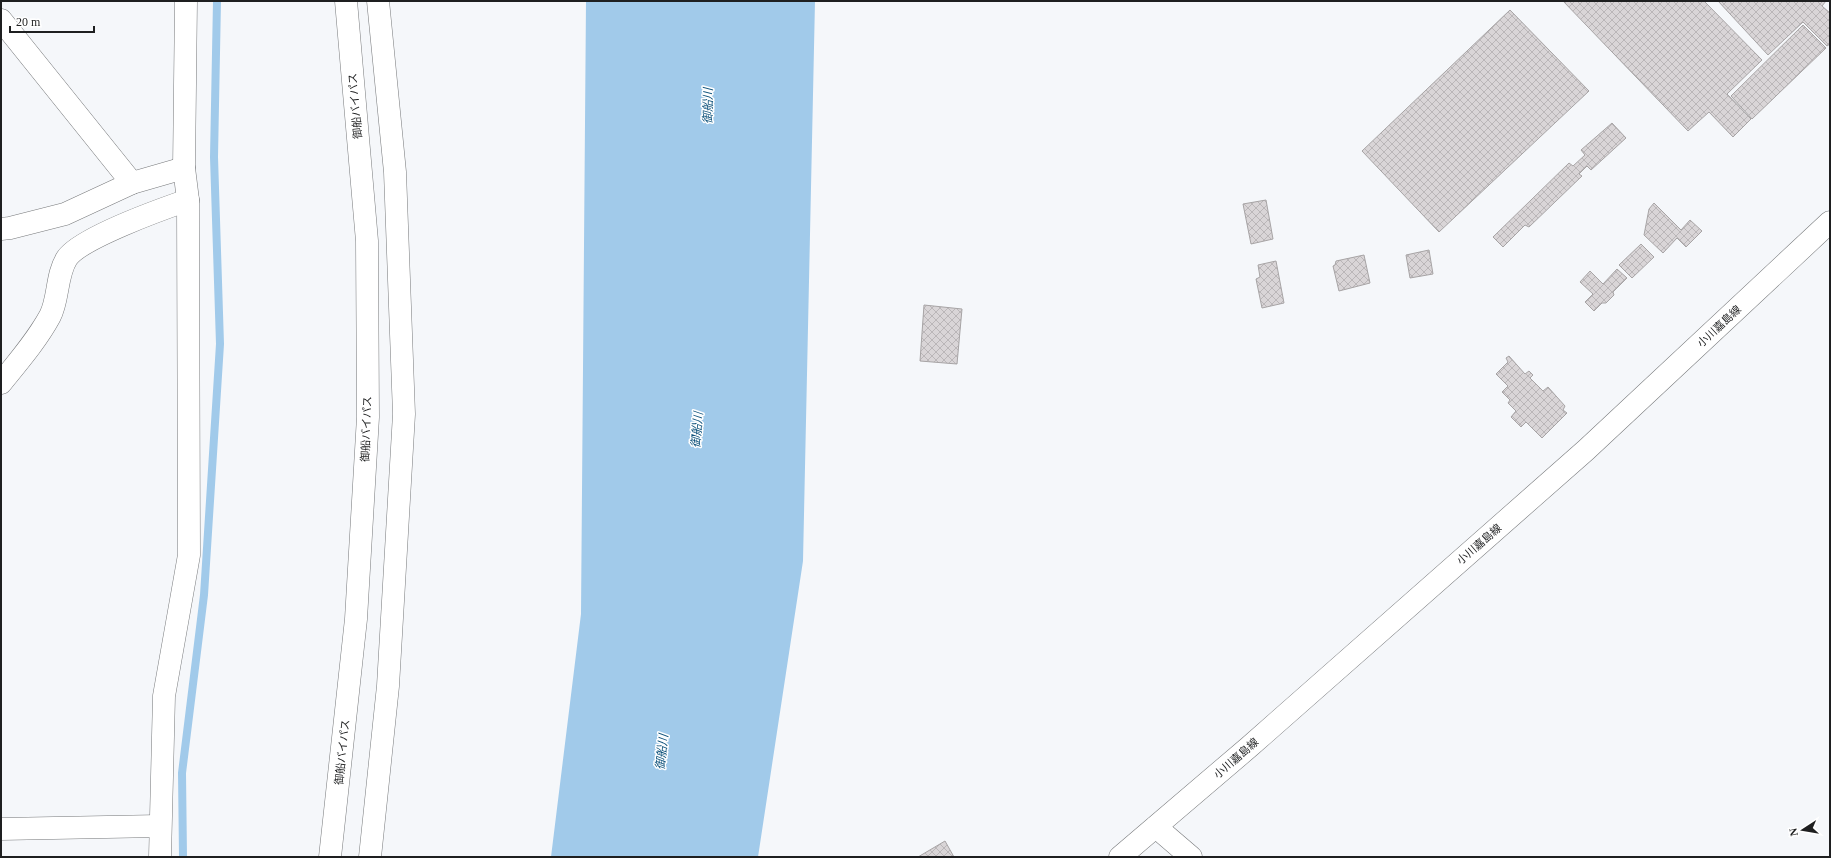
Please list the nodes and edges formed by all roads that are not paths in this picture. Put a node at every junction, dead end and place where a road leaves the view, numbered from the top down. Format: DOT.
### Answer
graph roads {
  1 [pos="186,1"];
  2 [pos="346,1"];
  3 [pos="378,1"];
  4 [pos="1,20"];
  5 [pos="184,168"];
  6 [pos="132,183"];
  7 [pos="188,200"];
  8 [pos="1830,222"];
  9 [pos="1,229"];
  10 [pos="1,383"];
  11 [pos="159,826"];
  12 [pos="1156,827"];
  13 [pos="1,829"];
  14 [pos="160,857"];
  15 [pos="330,857"];
  16 [pos="370,857"];
  17 [pos="1120,857"];
  18 [pos="1191,857"];
  1 -- 5 [label="main road"];
  2 -- 15 [label="main road, 御船バイパス"];
  3 -- 16 [label="main road"];
  4 -- 6 [label="main road"];
  5 -- 6 [label="main road"];
  5 -- 7 [label="main road"];
  6 -- 9 [label="main road"];
  7 -- 10 [label="main road"];
  7 -- 11 [label="main road"];
  8 -- 12 [label="main road, 小川嘉島線"];
  11 -- 13 [label="main road"];
  11 -- 14 [label="main road"];
  12 -- 17 [label="main road, 小川嘉島線"];
  12 -- 18 [label="main road"];
}
